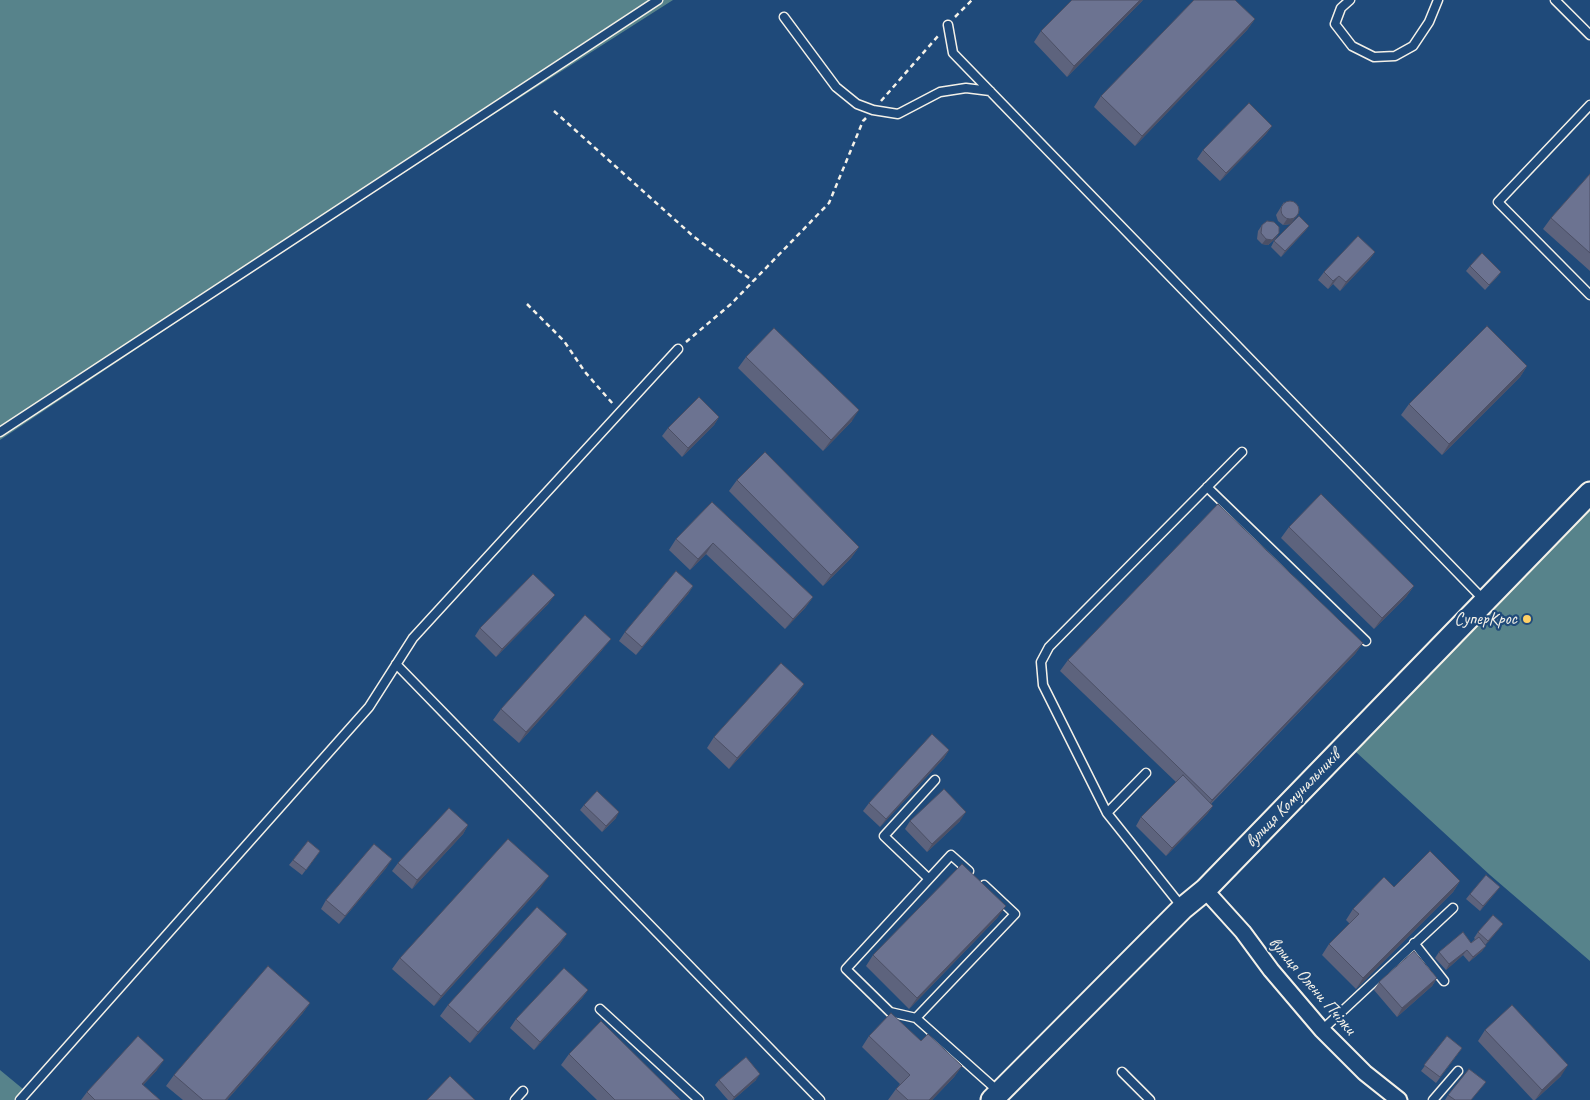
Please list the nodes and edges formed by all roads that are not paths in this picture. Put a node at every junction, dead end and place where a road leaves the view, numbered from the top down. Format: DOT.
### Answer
graph roads {
  1 [pos="658,0"];
  2 [pos="1350,0"];
  3 [pos="1438,0"];
  4 [pos="1555,0"];
  5 [pos="784,17"];
  6 [pos="948,24"];
  7 [pos="1590,35"];
  8 [pos="990,91"];
  9 [pos="1590,104"];
  10 [pos="1590,295"];
  11 [pos="678,349"];
  12 [pos="0,432"];
  13 [pos="1242,452"];
  14 [pos="1208,487"];
  15 [pos="1590,493"];
  16 [pos="1485,601"];
  17 [pos="1366,641"];
  18 [pos="396,664"];
  19 [pos="1146,773"];
  20 [pos="935,780"];
  21 [pos="1107,813"];
  22 [pos="973,875"];
  23 [pos="928,879"];
  24 [pos="980,881"];
  25 [pos="1205,890"];
  26 [pos="1183,908"];
  27 [pos="1453,908"];
  28 [pos="1414,943"];
  29 [pos="1444,981"];
  30 [pos="600,1010"];
  31 [pos="916,1018"];
  32 [pos="1322,1030"];
  33 [pos="1458,1071"];
  34 [pos="1122,1072"];
  35 [pos="524,1091"];
  36 [pos="996,1096"];
  37 [pos="20,1100"];
  38 [pos="515,1100"];
  39 [pos="700,1100"];
  40 [pos="820,1100"];
  41 [pos="1150,1100"];
  42 [pos="1399,1100"];
  43 [pos="1433,1100"];
  1 -- 12 [label="lane"];
  2 -- 3 [label="lane"];
  4 -- 7 [label="lane"];
  5 -- 8 [label="lane"];
  6 -- 8 [label="lane"];
  8 -- 16 [label="lane"];
  9 -- 10 [label="lane"];
  11 -- 18 [label="lane"];
  13 -- 14 [label="lane"];
  14 -- 17 [label="lane"];
  14 -- 21 [label="lane"];
  15 -- 16 [label="street, вулиця Комунальників"];
  16 -- 25 [label="street, вулиця Комунальників"];
  18 -- 37 [label="lane"];
  18 -- 40 [label="lane"];
  19 -- 21 [label="lane"];
  20 -- 23 [label="lane"];
  21 -- 26 [label="lane"];
  22 -- 23 [label="lane"];
  23 -- 31 [label="lane"];
  24 -- 31 [label="lane"];
  25 -- 26 [label="street, вулиця Комунальників"];
  25 -- 32 [label="street, вулиця Олени Пчілки"];
  26 -- 36 [label="street, вулиця Комунальників"];
  27 -- 28 [label="lane"];
  28 -- 29 [label="lane"];
  28 -- 32 [label="lane"];
  30 -- 39 [label="lane"];
  31 -- 36 [label="lane"];
  32 -- 42 [label="street, вулиця Олени Пчілки"];
  33 -- 43 [label="lane"];
  34 -- 41 [label="lane"];
  35 -- 38 [label="lane"];
}
